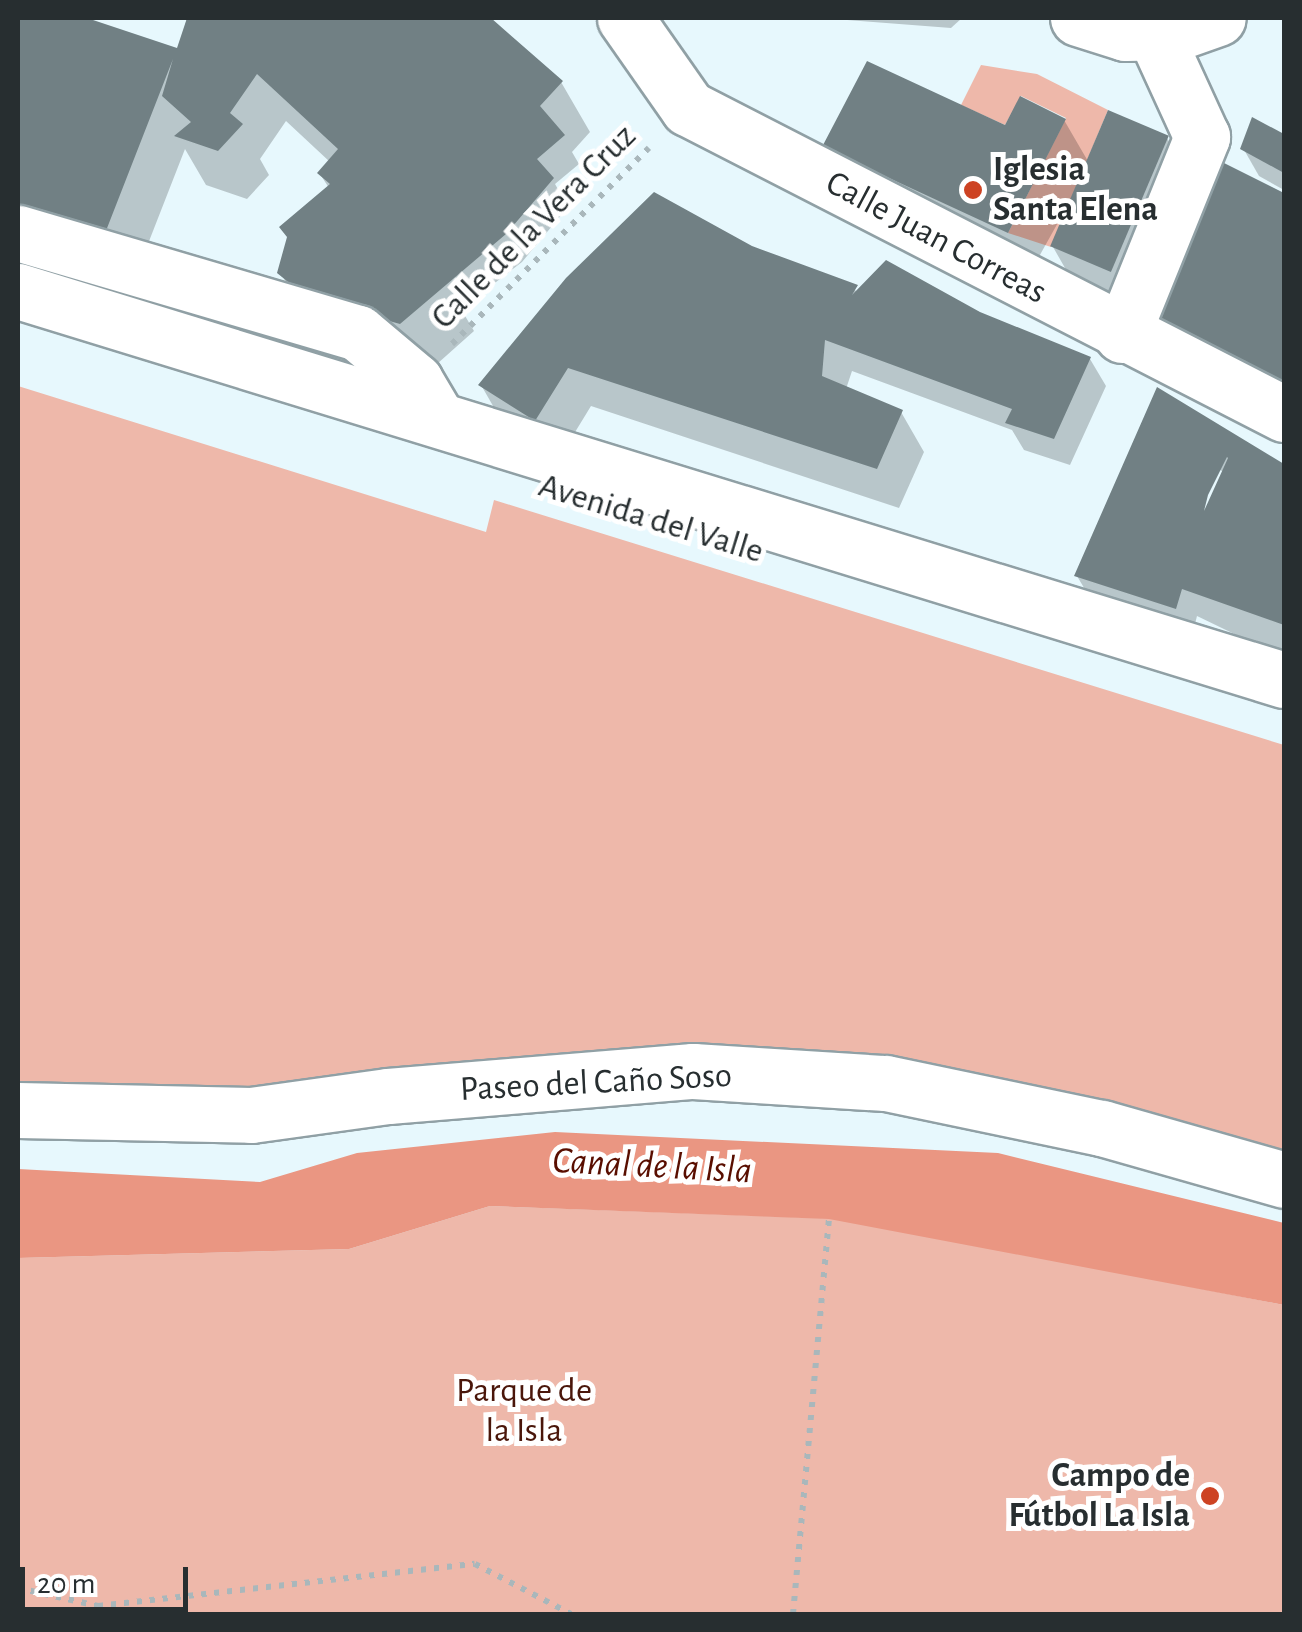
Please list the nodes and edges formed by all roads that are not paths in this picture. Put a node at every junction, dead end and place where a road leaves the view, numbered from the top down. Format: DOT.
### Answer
graph roads {
  1 [pos="625,18"];
  2 [pos="1078,18"];
  3 [pos="1218,18"];
  4 [pos="1154,32"];
  5 [pos="18,233"];
  6 [pos="18,290"];
  7 [pos="18,326"];
  8 [pos="1122,335"];
  9 [pos="426,400"];
  10 [pos="1284,414"];
  11 [pos="1284,680"];
  12 [pos="1284,712"];
  13 [pos="18,1110"];
  14 [pos="1284,1180"];
  1 -- 8 [label="main road, Calle Juan Correas"];
  2 -- 4 [label="main road"];
  3 -- 4 [label="main road"];
  4 -- 8 [label="main road"];
  5 -- 9 [label="main road, Avenida del Valle"];
  6 -- 9 [label="main road, Avenida del Valle"];
  7 -- 12 [label="main road, Avenida del Valle"];
  8 -- 10 [label="main road, Calle Juan Correas"];
  9 -- 11 [label="main road, Avenida del Valle"];
  13 -- 14 [label="main road, Paseo del Caño Soso"];
}
